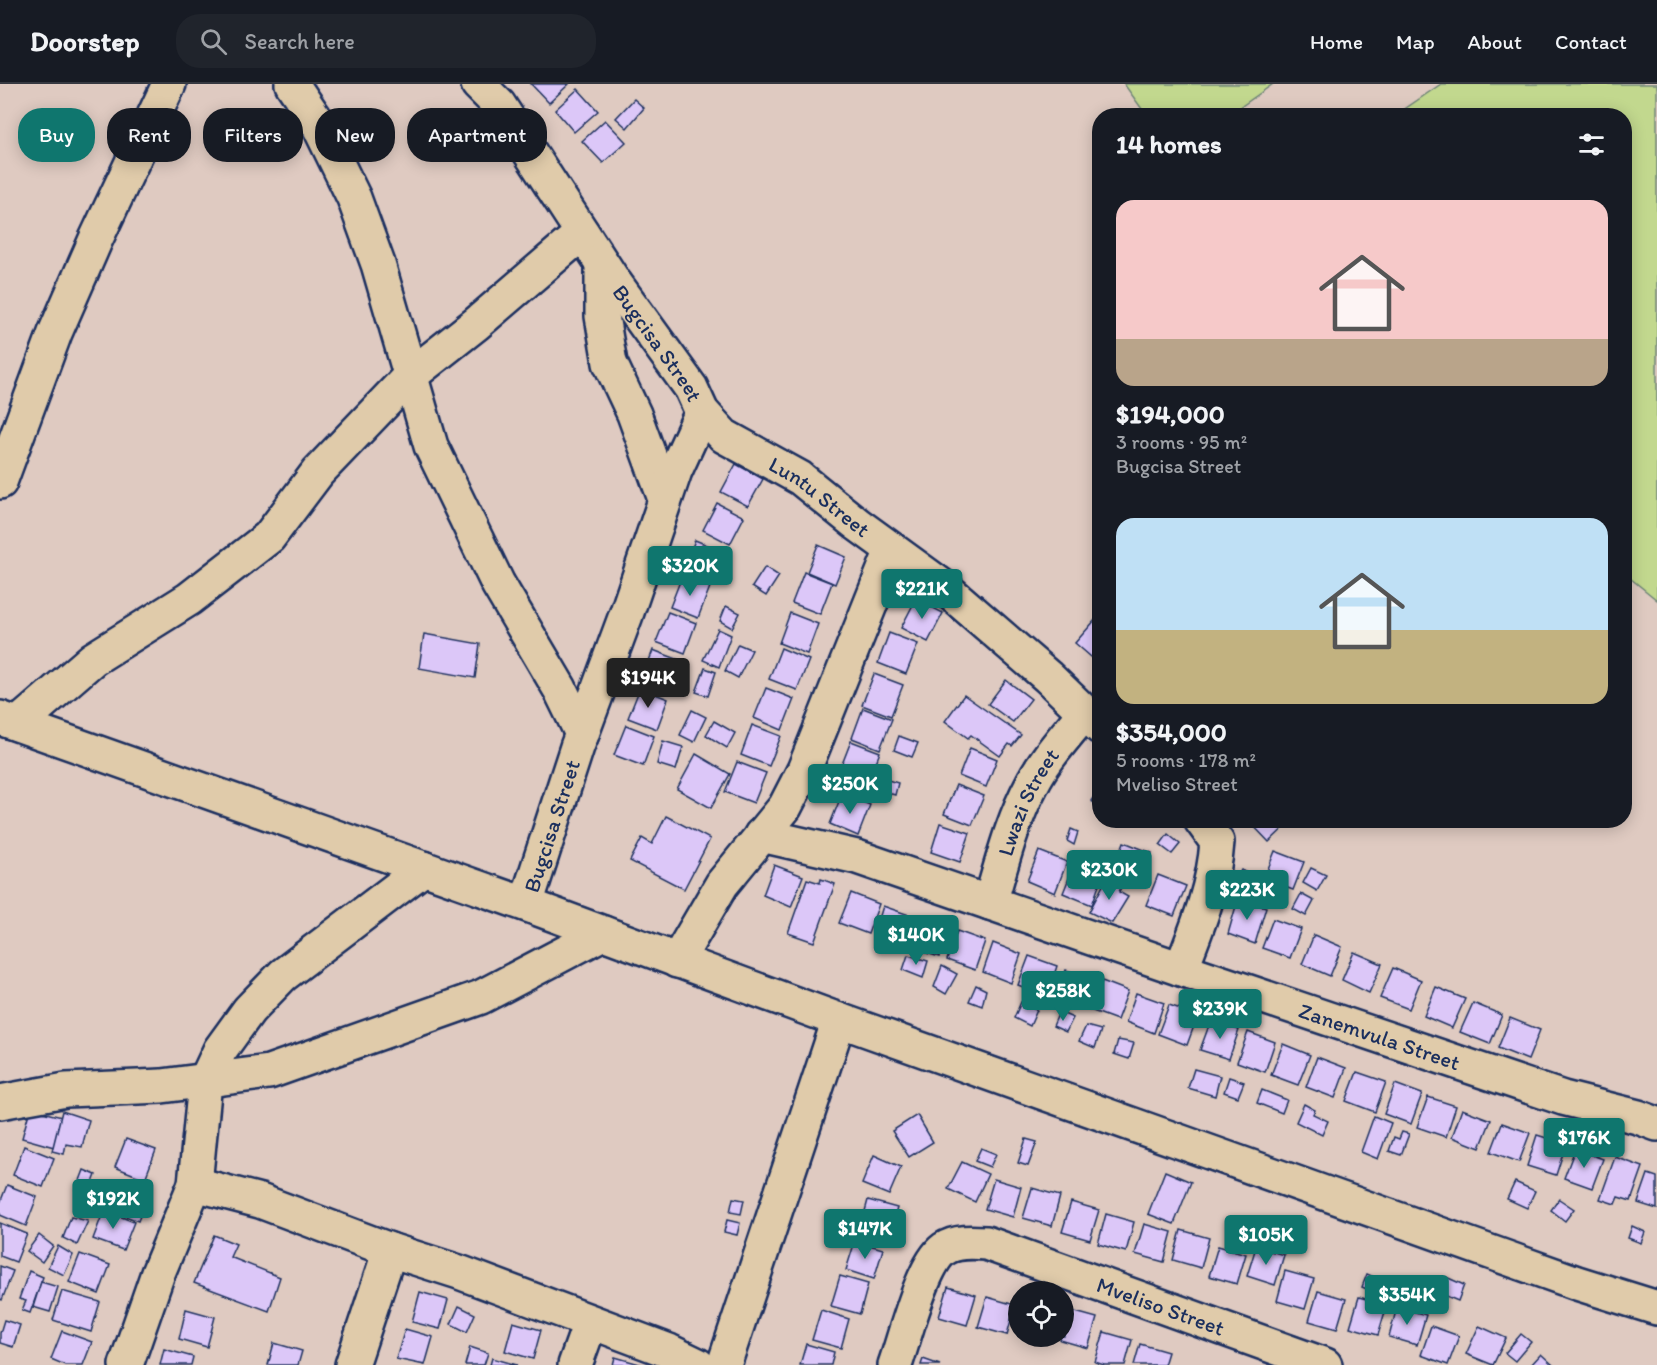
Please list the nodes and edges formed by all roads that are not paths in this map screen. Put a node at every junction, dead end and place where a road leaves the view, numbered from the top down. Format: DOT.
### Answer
graph roads {
  1 [pos="169,84"];
  2 [pos="292,84"];
  3 [pos="478,84"];
  4 [pos="582,233"];
  5 [pos="602,264"];
  6 [pos="410,376"];
  7 [pos="702,412"];
  8 [pos="0,482"];
  9 [pos="666,499"];
  10 [pos="892,550"];
  11 [pos="1092,720"];
  12 [pos="9,721"];
  13 [pos="582,734"];
  14 [pos="1207,828"];
  15 [pos="761,835"];
  16 [pos="424,868"];
  17 [pos="990,903"];
  18 [pos="526,904"];
  19 [pos="603,933"];
  20 [pos="677,961"];
  21 [pos="1181,969"];
  22 [pos="839,1020"];
  23 [pos="205,1082"];
  24 [pos="0,1102"];
  25 [pos="1657,1124"];
  26 [pos="195,1184"];
  27 [pos="390,1250"];
  28 [pos="1657,1308"];
  29 [pos="590,1323"];
  30 [pos="126,1365"];
  31 [pos="352,1365"];
  32 [pos="575,1365"];
  33 [pos="698,1365"];
  34 [pos="724,1365"];
  35 [pos="896,1365"];
  36 [pos="1325,1365"];
  1 -- 8 [label="street"];
  2 -- 6 [label="street"];
  3 -- 4 [label="street, Bugcisa Street"];
  4 -- 5 [label="street, Bugcisa Street"];
  4 -- 6 [label="street"];
  5 -- 7 [label="street, Bugcisa Street"];
  5 -- 9 [label="street"];
  6 -- 12 [label="street"];
  6 -- 13 [label="street"];
  7 -- 9 [label="street, Bugcisa Street"];
  7 -- 10 [label="street, Luntu Street"];
  9 -- 13 [label="street, Bugcisa Street"];
  10 -- 11 [label="street, Luntu Street"];
  10 -- 15 [label="street"];
  11 -- 17 [label="street, Lwazi Street"];
  12 -- 16 [label="street"];
  13 -- 18 [label="street, Bugcisa Street"];
  14 -- 21 [label="street"];
  15 -- 17 [label="street, Zanemvula Street"];
  15 -- 20 [label="street"];
  16 -- 18 [label="street"];
  16 -- 23 [label="street"];
  17 -- 21 [label="street, Zanemvula Street"];
  18 -- 19 [label="street"];
  19 -- 20 [label="street"];
  19 -- 23 [label="street"];
  20 -- 22 [label="street"];
  21 -- 25 [label="street, Zanemvula Street"];
  22 -- 28 [label="street"];
  22 -- 34 [label="street"];
  23 -- 24 [label="street"];
  23 -- 26 [label="street"];
  26 -- 27 [label="street"];
  26 -- 30 [label="street"];
  27 -- 29 [label="street"];
  27 -- 31 [label="street"];
  29 -- 32 [label="street"];
  29 -- 33 [label="street"];
  35 -- 36 [label="street, Mveliso Street"];
}
